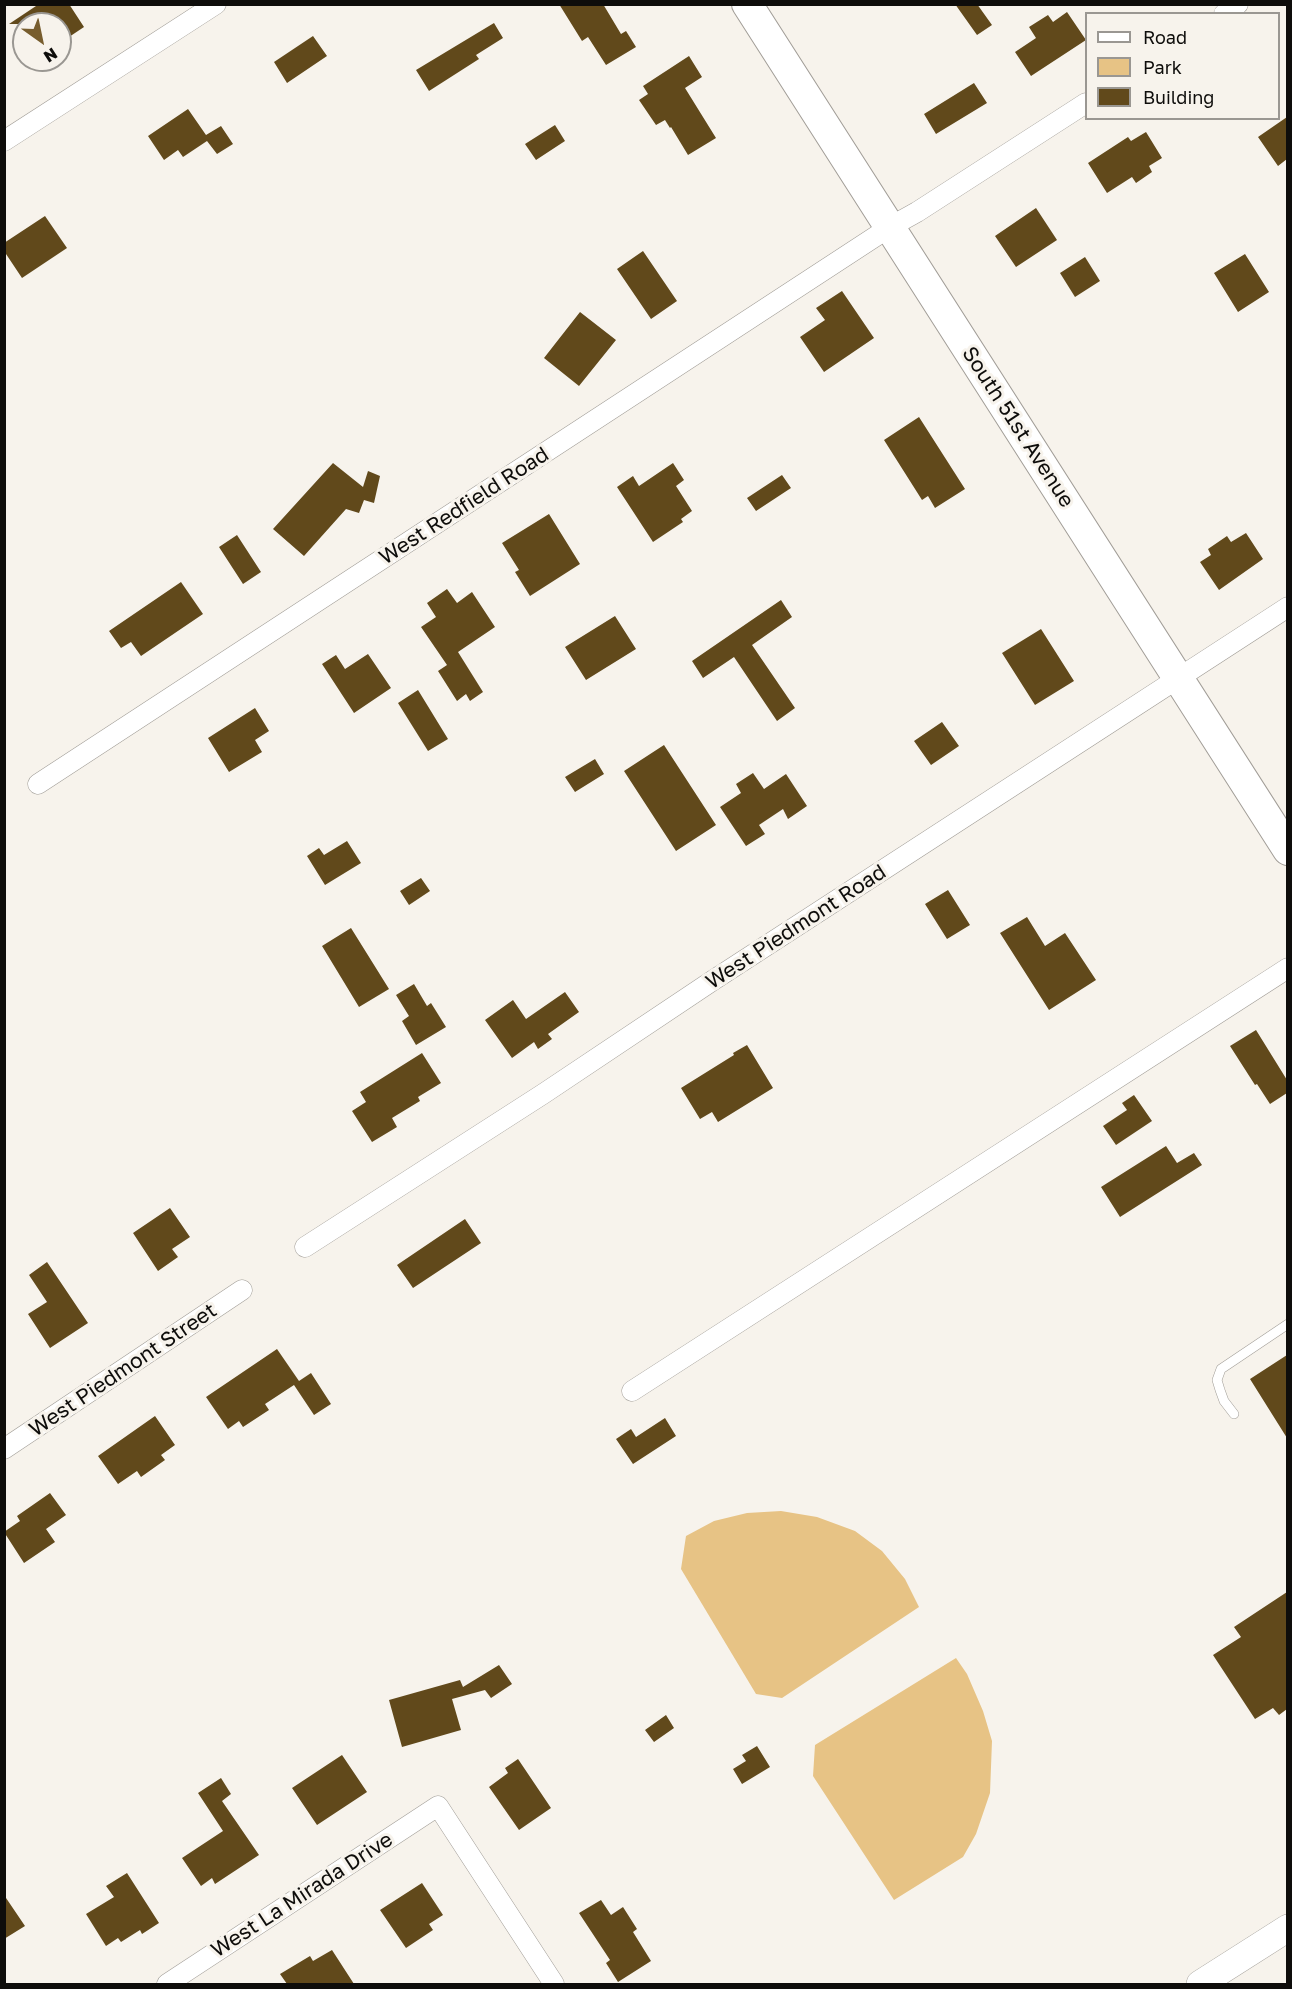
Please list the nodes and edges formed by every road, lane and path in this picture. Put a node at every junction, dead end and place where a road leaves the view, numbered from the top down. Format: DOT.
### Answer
graph roads {
  1 [pos="216,4"];
  2 [pos="747,4"];
  3 [pos="1085,104"];
  4 [pos="4,141"];
  5 [pos="890,227"];
  6 [pos="1287,607"];
  7 [pos="1179,678"];
  8 [pos="38,784"];
  9 [pos="1287,850"];
  10 [pos="1287,968"];
  11 [pos="305,1247"];
  12 [pos="242,1290"];
  13 [pos="1287,1324"];
  14 [pos="632,1390"];
  15 [pos="1234,1414"];
  16 [pos="4,1449"];
  17 [pos="1287,1928"];
  18 [pos="167,1984"];
  19 [pos="554,1984"];
  20 [pos="1200,1984"];
  1 -- 4 [label="street"];
  2 -- 5 [label="main road, South 51st Avenue"];
  3 -- 5 [label="street, West Redfield Road"];
  5 -- 7 [label="main road, South 51st Avenue"];
  5 -- 8 [label="street, West Redfield Road"];
  6 -- 7 [label="street, West Piedmont Road"];
  7 -- 9 [label="main road, South 51st Avenue"];
  7 -- 11 [label="street, West Piedmont Road"];
  10 -- 14 [label="street"];
  12 -- 16 [label="street, West Piedmont Street"];
  13 -- 15 [label="lane"];
  17 -- 20 [label="main road"];
  18 -- 19 [label="street, West La Mirada Drive"];
}
